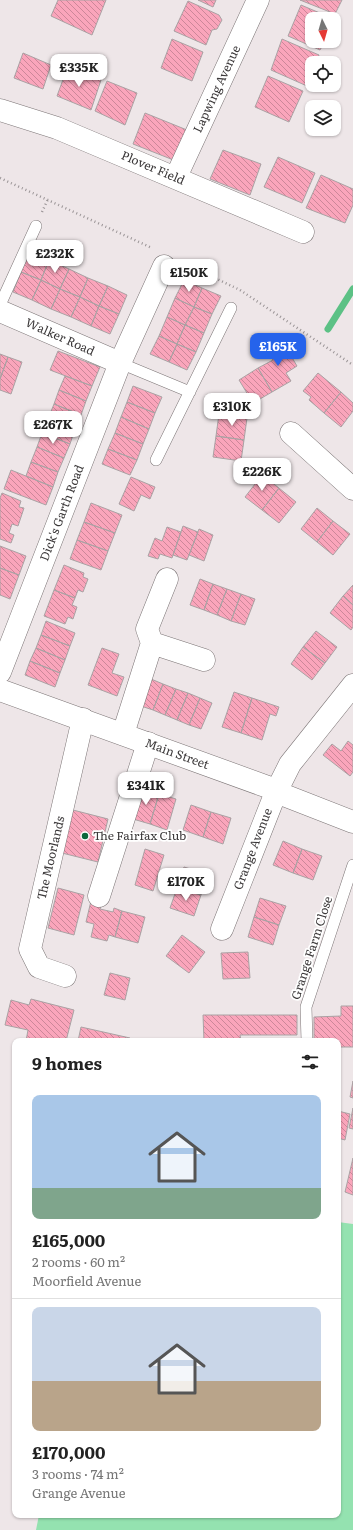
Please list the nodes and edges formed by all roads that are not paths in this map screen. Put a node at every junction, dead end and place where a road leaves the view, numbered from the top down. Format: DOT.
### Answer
graph roads {
  1 [pos="258,0"];
  2 [pos="0,110"];
  3 [pos="176,177"];
  4 [pos="36,226"];
  5 [pos="303,232"];
  6 [pos="164,266"];
  7 [pos="0,305"];
  8 [pos="231,308"];
  9 [pos="0,311"];
  10 [pos="120,363"];
  11 [pos="190,392"];
  12 [pos="291,433"];
  13 [pos="156,460"];
  14 [pos="353,490"];
  15 [pos="167,578"];
  16 [pos="152,643"];
  17 [pos="204,660"];
  18 [pos="0,672"];
  19 [pos="353,685"];
  20 [pos="0,690"];
  21 [pos="83,719"];
  22 [pos="123,734"];
  23 [pos="148,743"];
  24 [pos="276,792"];
  25 [pos="353,822"];
  26 [pos="353,865"];
  27 [pos="99,896"];
  28 [pos="222,929"];
  29 [pos="65,976"];
  30 [pos="307,1038"];
  1 -- 3 [label="street, Lapwing Avenue"];
  2 -- 3 [label="street, Plover Field"];
  3 -- 5 [label="street, Plover Field"];
  4 -- 7 [label="lane"];
  6 -- 10 [label="street, Dick's Garth Road"];
  8 -- 11 [label="lane"];
  9 -- 10 [label="street, Walker Road"];
  10 -- 11 [label="lane"];
  10 -- 18 [label="street, Dick's Garth Road"];
  11 -- 13 [label="lane"];
  12 -- 14 [label="street"];
  15 -- 16 [label="street"];
  16 -- 17 [label="street"];
  16 -- 22 [label="street"];
  19 -- 24 [label="street, Grange Avenue"];
  20 -- 21 [label="street, Main Street"];
  21 -- 22 [label="street, Main Street"];
  21 -- 29 [label="street, The Moorlands"];
  22 -- 23 [label="street, Main Street"];
  23 -- 24 [label="street, Main Street"];
  23 -- 27 [label="street"];
  24 -- 25 [label="street, Main Street"];
  24 -- 28 [label="street, Grange Avenue"];
  26 -- 30 [label="lane, Grange Farm Close"];
}
